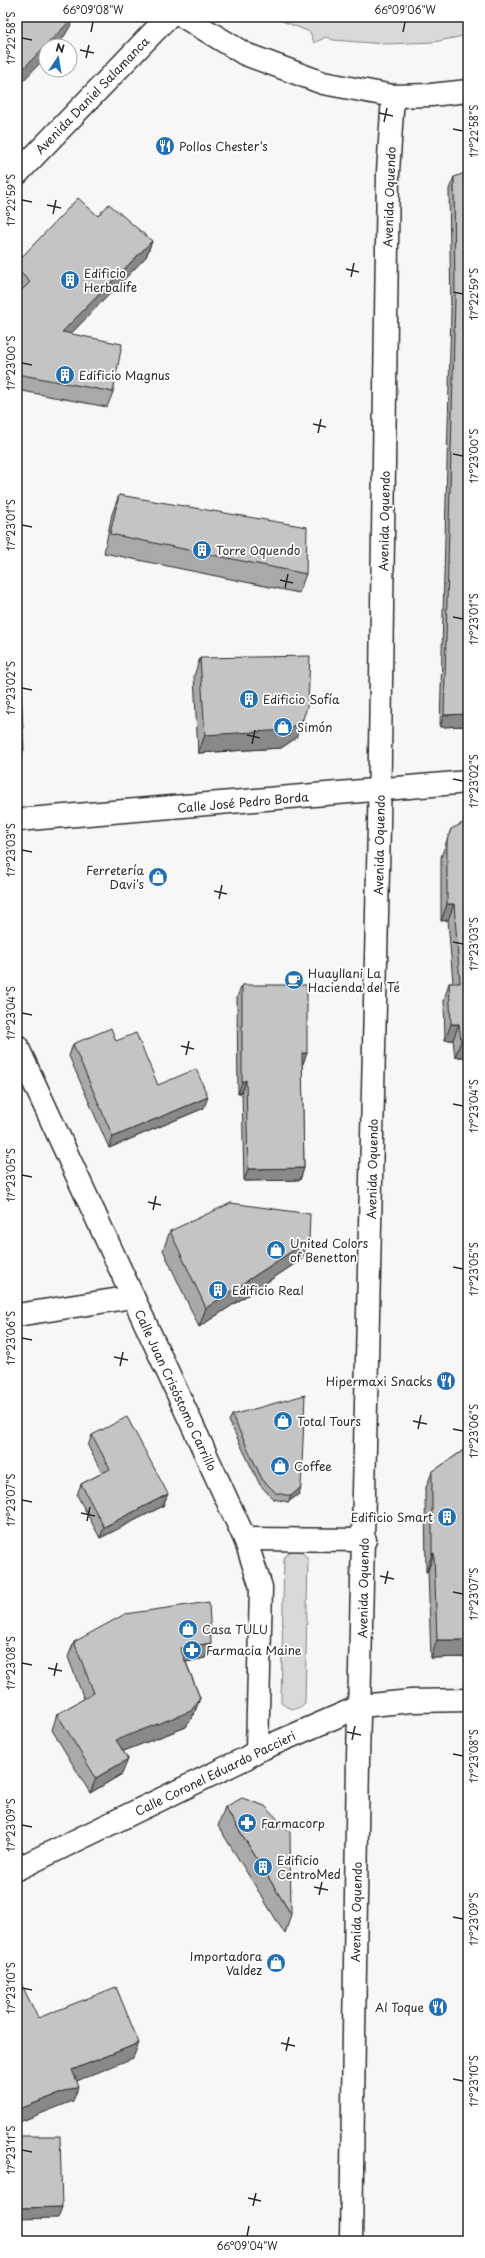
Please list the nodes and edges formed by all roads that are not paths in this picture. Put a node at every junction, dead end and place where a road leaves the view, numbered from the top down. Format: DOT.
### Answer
graph roads {
  1 [pos="168,17"];
  2 [pos="184,17"];
  3 [pos="468,91"];
  4 [pos="393,96"];
  5 [pos="17,174"];
  6 [pos="468,782"];
  7 [pos="380,789"];
  8 [pos="17,820"];
  9 [pos="17,1046"];
  10 [pos="133,1297"];
  11 [pos="17,1315"];
  12 [pos="245,1539"];
  13 [pos="364,1540"];
  14 [pos="468,1700"];
  15 [pos="361,1706"];
  16 [pos="257,1751"];
  17 [pos="17,1869"];
  18 [pos="351,2241"];
  1 -- 5 [label="main road, Avenida Daniel Salamanca"];
  2 -- 4 [label="main road"];
  3 -- 4 [label="main road"];
  4 -- 7 [label="main road, Avenida Oquendo"];
  6 -- 7 [label="main road, Calle José Pedro Borda"];
  7 -- 8 [label="main road, Calle José Pedro Borda"];
  7 -- 13 [label="main road, Avenida Oquendo"];
  9 -- 10 [label="main road, Calle Juan Crisóstomo Carrillo"];
  10 -- 11 [label="main road"];
  10 -- 12 [label="main road, Calle Juan Crisóstomo Carrillo"];
  12 -- 13 [label="main road"];
  12 -- 16 [label="main road, Calle Juan Crisóstomo Carrillo"];
  13 -- 15 [label="main road, Avenida Oquendo"];
  14 -- 15 [label="main road, Calle Coronel Eduardo Paccieri"];
  15 -- 16 [label="main road, Calle Coronel Eduardo Paccieri"];
  15 -- 18 [label="main road, Avenida Oquendo"];
  16 -- 17 [label="main road, Calle Coronel Eduardo Paccieri"];
}
